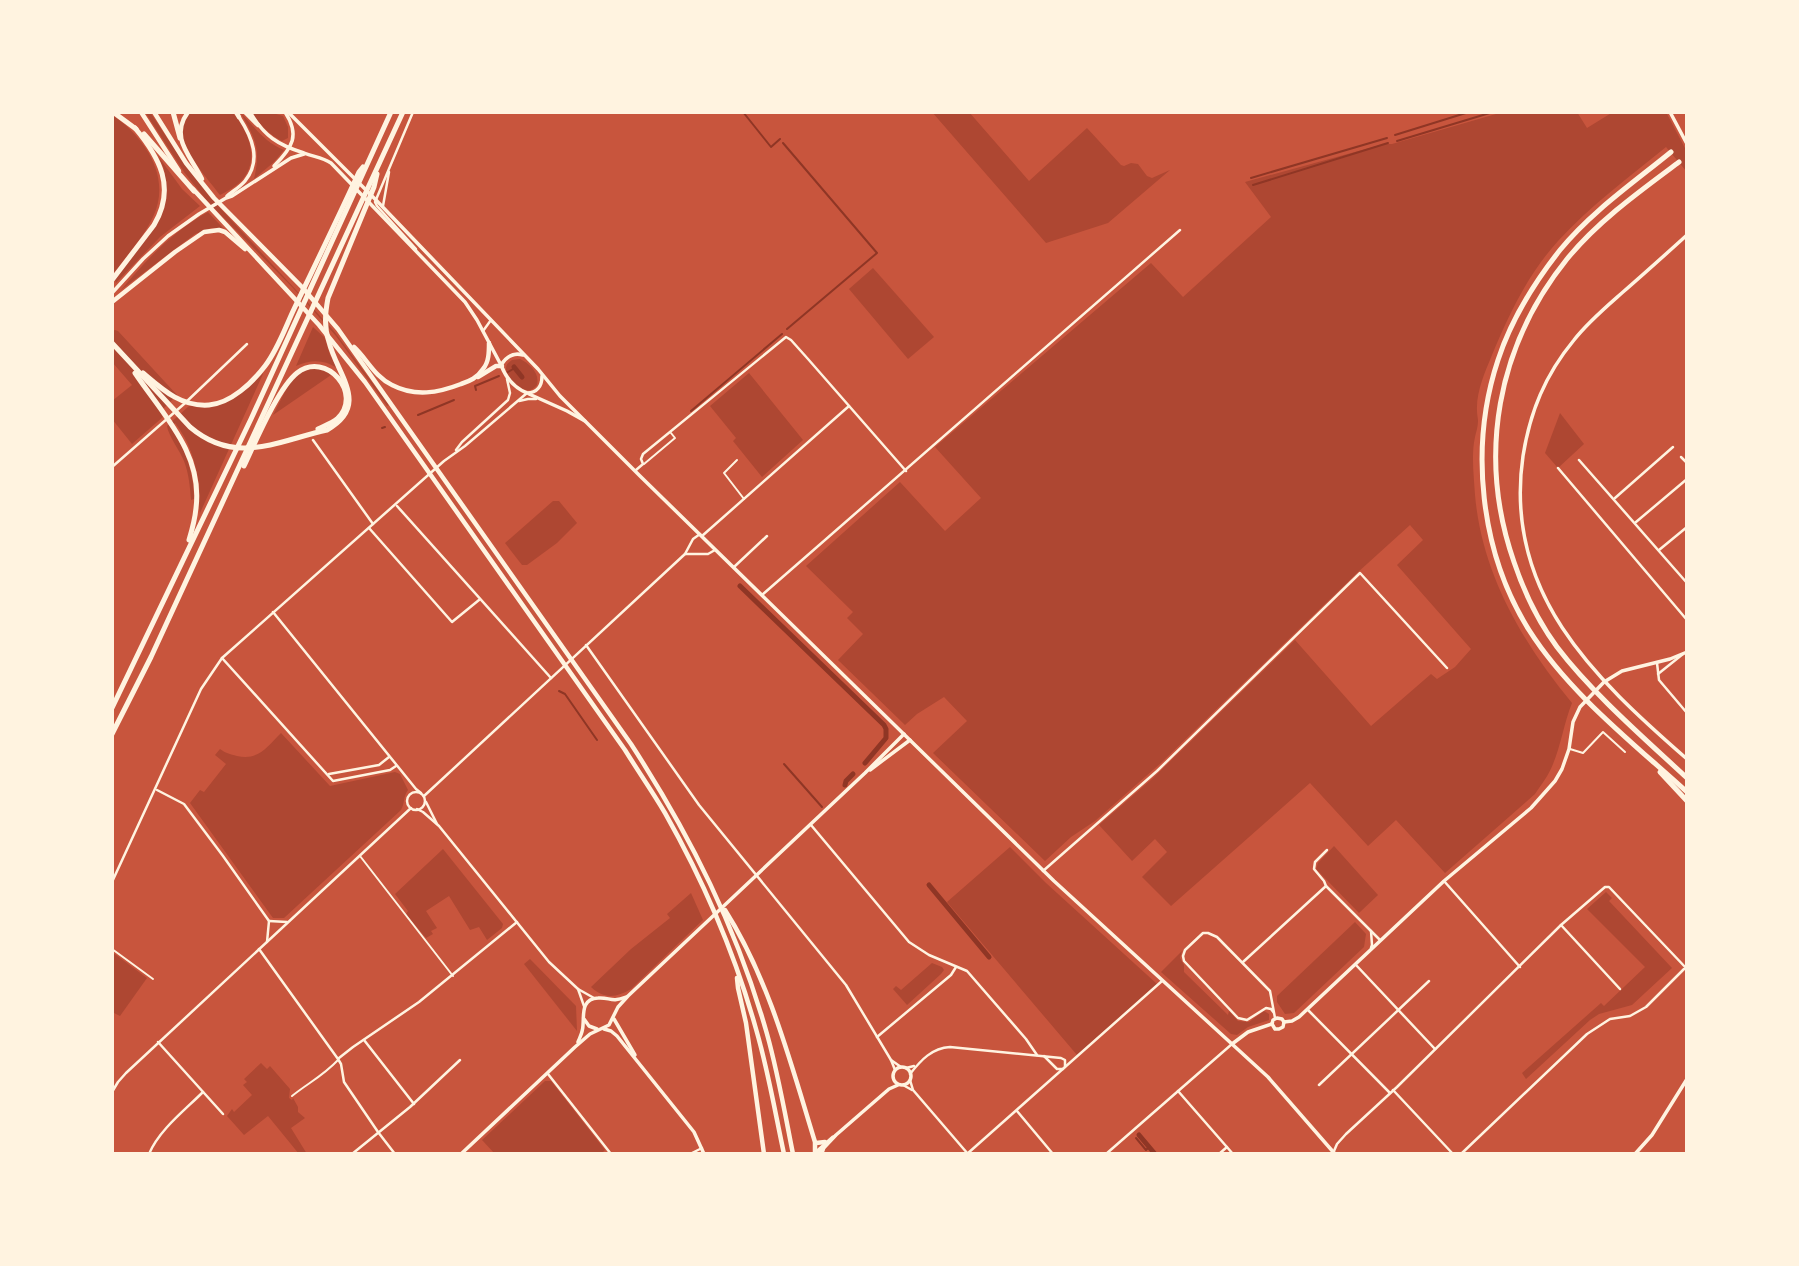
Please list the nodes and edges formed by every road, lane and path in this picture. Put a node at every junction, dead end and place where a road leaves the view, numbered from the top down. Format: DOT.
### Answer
graph roads {
  1 [pos="113,112"];
  2 [pos="141,112"];
  3 [pos="154,112"];
  4 [pos="173,112"];
  5 [pos="188,112"];
  6 [pos="248,112"];
  7 [pos="391,112"];
  8 [pos="403,112"];
  9 [pos="413,112"];
  10 [pos="1670,112"];
  11 [pos="286,113"];
  12 [pos="237,114"];
  13 [pos="258,125"];
  14 [pos="135,128"];
  15 [pos="180,138"];
  16 [pos="1687,144"];
  17 [pos="288,147"];
  18 [pos="1671,152"];
  19 [pos="307,154"];
  20 [pos="382,158"];
  21 [pos="370,159"];
  22 [pos="391,161"];
  23 [pos="1679,162"];
  24 [pos="262,177"];
  25 [pos="208,189"];
  26 [pos="194,191"];
  27 [pos="226,198"];
  28 [pos="376,200"];
  29 [pos="383,207"];
  30 [pos="1180,230"];
  31 [pos="1687,235"];
  32 [pos="419,253"];
  33 [pos="253,255"];
  34 [pos="112,280"];
  35 [pos="311,281"];
  36 [pos="112,293"];
  37 [pos="112,302"];
  38 [pos="295,314"];
  39 [pos="491,320"];
  40 [pos="482,331"];
  41 [pos="344,338"];
  42 [pos="112,343"];
  43 [pos="489,343"];
  44 [pos="247,344"];
  45 [pos="123,355"];
  46 [pos="525,356"];
  47 [pos="501,366"];
  48 [pos="542,374"];
  49 [pos="474,379"];
  50 [pos="508,379"];
  51 [pos="527,393"];
  52 [pos="538,399"];
  53 [pos="516,403"];
  54 [pos="849,405"];
  55 [pos="595,429"];
  56 [pos="671,432"];
  57 [pos="304,435"];
  58 [pos="313,440"];
  59 [pos="657,442"];
  60 [pos="1673,447"];
  61 [pos="663,449"];
  62 [pos="454,453"];
  63 [pos="1681,457"];
  64 [pos="737,460"];
  65 [pos="1579,460"];
  66 [pos="643,464"];
  67 [pos="1687,464"];
  68 [pos="112,467"];
  69 [pos="1558,468"];
  70 [pos="636,471"];
  71 [pos="906,471"];
  72 [pos="1687,479"];
  73 [pos="744,499"];
  74 [pos="1614,499"];
  75 [pos="396,505"];
  76 [pos="1635,523"];
  77 [pos="373,524"];
  78 [pos="1687,527"];
  79 [pos="369,528"];
  80 [pos="701,535"];
  81 [pos="767,536"];
  82 [pos="715,549"];
  83 [pos="1659,550"];
  84 [pos="186,552"];
  85 [pos="685,554"];
  86 [pos="734,567"];
  87 [pos="1687,583"];
  88 [pos="762,594"];
  89 [pos="480,599"];
  90 [pos="178,601"];
  91 [pos="273,612"];
  92 [pos="1687,620"];
  93 [pos="586,645"];
  94 [pos="1685,653"];
  95 [pos="222,658"];
  96 [pos="1657,663"];
  97 [pos="1447,668"];
  98 [pos="1658,674"];
  99 [pos="551,678"];
  100 [pos="112,708"];
  101 [pos="1687,713"];
  102 [pos="112,734"];
  103 [pos="904,734"];
  104 [pos="910,740"];
  105 [pos="1637,747"];
  106 [pos="1569,749"];
  107 [pos="1625,752"];
  108 [pos="389,757"];
  109 [pos="1687,759"];
  110 [pos="396,766"];
  111 [pos="865,773"];
  112 [pos="328,774"];
  113 [pos="1687,778"];
  114 [pos="410,783"];
  115 [pos="156,789"];
  116 [pos="1687,792"];
  117 [pos="409,795"];
  118 [pos="423,796"];
  119 [pos="1687,801"];
  120 [pos="411,808"];
  121 [pos="417,809"];
  122 [pos="811,825"];
  123 [pos="439,827"];
  124 [pos="1327,850"];
  125 [pos="360,855"];
  126 [pos="1043,870"];
  127 [pos="757,876"];
  128 [pos="1444,881"];
  129 [pos="112,882"];
  130 [pos="1326,886"];
  131 [pos="719,900"];
  132 [pos="269,921"];
  133 [pos="287,922"];
  134 [pos="517,922"];
  135 [pos="1561,925"];
  136 [pos="1371,931"];
  137 [pos="1380,940"];
  138 [pos="267,942"];
  139 [pos="112,949"];
  140 [pos="259,949"];
  141 [pos="1371,949"];
  142 [pos="1243,962"];
  143 [pos="1355,964"];
  144 [pos="956,966"];
  145 [pos="1520,967"];
  146 [pos="1686,968"];
  147 [pos="737,971"];
  148 [pos="453,976"];
  149 [pos="153,979"];
  150 [pos="1163,981"];
  151 [pos="1429,981"];
  152 [pos="578,989"];
  153 [pos="1620,989"];
  154 [pos="628,996"];
  155 [pos="598,998"];
  156 [pos="606,1000"];
  157 [pos="1272,1000"];
  158 [pos="584,1007"];
  159 [pos="1261,1009"];
  160 [pos="1308,1010"];
  161 [pos="1399,1010"];
  162 [pos="614,1016"];
  163 [pos="1275,1016"];
  164 [pos="583,1017"];
  165 [pos="1284,1022"];
  166 [pos="1272,1024"];
  167 [pos="600,1029"];
  168 [pos="877,1037"];
  169 [pos="364,1040"];
  170 [pos="158,1042"];
  171 [pos="1232,1044"];
  172 [pos="575,1047"];
  173 [pos="1435,1049"];
  174 [pos="1352,1054"];
  175 [pos="1037,1055"];
  176 [pos="1043,1056"];
  177 [pos="338,1059"];
  178 [pos="460,1060"];
  179 [pos="891,1060"];
  180 [pos="917,1065"];
  181 [pos="903,1067"];
  182 [pos="644,1068"];
  183 [pos="1064,1068"];
  184 [pos="895,1070"];
  185 [pos="547,1073"];
  186 [pos="911,1074"];
  187 [pos="893,1077"];
  188 [pos="1687,1079"];
  189 [pos="910,1080"];
  190 [pos="1319,1084"];
  191 [pos="901,1085"];
  192 [pos="888,1089"];
  193 [pos="914,1090"];
  194 [pos="1178,1091"];
  195 [pos="112,1092"];
  196 [pos="203,1092"];
  197 [pos="1392,1092"];
  198 [pos="292,1096"];
  199 [pos="414,1104"];
  200 [pos="1016,1111"];
  201 [pos="223,1114"];
  202 [pos="378,1132"];
  203 [pos="836,1135"];
  204 [pos="815,1142"];
  205 [pos="825,1143"];
  206 [pos="1227,1147"];
  207 [pos="702,1148"];
  208 [pos="818,1153"];
  209 [pos="1334,1153"];
  210 [pos="149,1154"];
  211 [pos="352,1154"];
  212 [pos="395,1154"];
  213 [pos="461,1154"];
  214 [pos="611,1154"];
  215 [pos="690,1154"];
  216 [pos="704,1154"];
  217 [pos="764,1154"];
  218 [pos="783,1154"];
  219 [pos="793,1154"];
  220 [pos="968,1154"];
  221 [pos="1054,1154"];
  222 [pos="1106,1154"];
  223 [pos="1219,1154"];
  224 [pos="1233,1154"];
  225 [pos="1453,1154"];
  226 [pos="1461,1154"];
  227 [pos="1635,1154"];
  1 -- 14 [label="highway"];
  2 -- 26 [label="highway"];
  3 -- 25 [label="highway"];
  4 -- 15 [label="highway"];
  5 -- 15 [label="highway"];
  6 -- 13 [label="highway"];
  7 -- 21 [label="highway"];
  8 -- 20 [label="highway"];
  9 -- 22 [label="street"];
  10 -- 16 [label="main road"];
  11 -- 17 [label="main road"];
  11 -- 28 [label="main road"];
  12 -- 27 [label="main road"];
  13 -- 17 [label="main road"];
  14 -- 26 [label="highway"];
  14 -- 34 [label="highway"];
  15 -- 25 [label="highway"];
  17 -- 19 [label="main road"];
  17 -- 24 [label="main road"];
  18 -- 105 [label="highway"];
  19 -- 24 [label="main road"];
  19 -- 32 [label="main road"];
  20 -- 57 [label="highway"];
  20 -- 90 [label="highway"];
  21 -- 35 [label="highway"];
  21 -- 35 [label="highway"];
  22 -- 28 [label="street"];
  22 -- 29 [label="street"];
  23 -- 113 [label="highway"];
  24 -- 27 [label="main road"];
  25 -- 41 [label="highway"];
  26 -- 33 [label="highway"];
  27 -- 36 [label="main road"];
  28 -- 29 [label="main road"];
  28 -- 32 [label="street"];
  29 -- 39 [label="main road"];
  30 -- 71 [label="street"];
  31 -- 109 [label="main road"];
  32 -- 40 [label="main road"];
  33 -- 37 [label="highway"];
  33 -- 147 [label="highway"];
  35 -- 38 [label="highway"];
  38 -- 45 [label="highway"];
  38 -- 84 [label="highway"];
  39 -- 40 [label="street"];
  39 -- 46 [label="main road"];
  40 -- 43 [label="main road"];
  41 -- 49 [label="highway"];
  41 -- 131 [label="highway"];
  42 -- 45 [label="highway"];
  43 -- 47 [label="main road"];
  43 -- 49 [label="highway"];
  44 -- 68 [label="street"];
  45 -- 57 [label="highway"];
  45 -- 84 [label="highway"];
  46 -- 47 [label="main road"];
  46 -- 48 [label="main road"];
  47 -- 49 [label="highway"];
  47 -- 50 [label="main road"];
  48 -- 51 [label="main road"];
  48 -- 55 [label="main road"];
  50 -- 51 [label="main road"];
  50 -- 62 [label="street"];
  51 -- 52 [label="main road"];
  51 -- 53 [label="street"];
  52 -- 53 [label="street"];
  52 -- 55 [label="main road"];
  53 -- 62 [label="street"];
  54 -- 56 [label="street"];
  54 -- 71 [label="street"];
  54 -- 73 [label="street"];
  55 -- 70 [label="main road"];
  56 -- 59 [label="street"];
  56 -- 61 [label="lane"];
  57 -- 90 [label="highway"];
  58 -- 77 [label="street"];
  59 -- 61 [label="lane"];
  59 -- 66 [label="street"];
  60 -- 74 [label="street"];
  61 -- 66 [label="lane"];
  62 -- 75 [label="street"];
  63 -- 67 [label="street"];
  64 -- 73 [label="lane"];
  65 -- 74 [label="street"];
  66 -- 70 [label="street"];
  69 -- 92 [label="street"];
  70 -- 80 [label="main road"];
  71 -- 88 [label="street"];
  72 -- 76 [label="street"];
  73 -- 80 [label="street"];
  74 -- 76 [label="street"];
  75 -- 77 [label="street"];
  75 -- 89 [label="street"];
  76 -- 83 [label="street"];
  77 -- 79 [label="street"];
  78 -- 83 [label="street"];
  79 -- 89 [label="street"];
  79 -- 91 [label="street"];
  80 -- 82 [label="main road"];
  80 -- 85 [label="street"];
  81 -- 86 [label="street"];
  82 -- 85 [label="street"];
  82 -- 86 [label="main road"];
  83 -- 87 [label="street"];
  84 -- 100 [label="highway"];
  85 -- 93 [label="street"];
  86 -- 88 [label="main road"];
  88 -- 103 [label="main road"];
  89 -- 99 [label="street"];
  90 -- 102 [label="highway"];
  91 -- 95 [label="street"];
  91 -- 108 [label="street"];
  93 -- 99 [label="street"];
  93 -- 127 [label="street"];
  94 -- 96 [label="main road"];
  94 -- 98 [label="street"];
  95 -- 112 [label="street"];
  95 -- 115 [label="street"];
  96 -- 98 [label="street"];
  96 -- 106 [label="main road"];
  97 -- 126 [label="street"];
  98 -- 101 [label="street"];
  99 -- 118 [label="street"];
  103 -- 104 [label="main road"];
  103 -- 111 [label="main road"];
  104 -- 111 [label="main road"];
  104 -- 126 [label="main road"];
  105 -- 116 [label="highway"];
  105 -- 119 [label="highway"];
  106 -- 107 [label="lane"];
  106 -- 128 [label="main road"];
  108 -- 110 [label="street"];
  108 -- 112 [label="street"];
  110 -- 112 [label="street"];
  110 -- 114 [label="street"];
  111 -- 122 [label="main road"];
  114 -- 117 [label="street"];
  114 -- 118 [label="street"];
  115 -- 129 [label="street"];
  115 -- 132 [label="street"];
  117 -- 118 [label="street"];
  117 -- 120 [label="street"];
  118 -- 121 [label="street"];
  118 -- 123 [label="street"];
  120 -- 121 [label="street"];
  120 -- 125 [label="street"];
  121 -- 123 [label="street"];
  122 -- 127 [label="main road"];
  122 -- 144 [label="street"];
  123 -- 134 [label="street"];
  124 -- 130 [label="street"];
  125 -- 133 [label="street"];
  125 -- 148 [label="lane"];
  126 -- 150 [label="main road"];
  127 -- 154 [label="main road"];
  127 -- 168 [label="street"];
  128 -- 137 [label="main road"];
  128 -- 145 [label="street"];
  130 -- 136 [label="street"];
  130 -- 142 [label="street"];
  131 -- 204 [label="highway"];
  131 -- 219 [label="highway"];
  132 -- 133 [label="street"];
  132 -- 138 [label="street"];
  133 -- 138 [label="street"];
  134 -- 148 [label="street"];
  134 -- 152 [label="street"];
  135 -- 145 [label="street"];
  135 -- 146 [label="street"];
  135 -- 153 [label="street"];
  136 -- 137 [label="street"];
  136 -- 141 [label="street"];
  137 -- 141 [label="main road"];
  138 -- 140 [label="street"];
  139 -- 149 [label="lane"];
  140 -- 170 [label="street"];
  140 -- 177 [label="street"];
  141 -- 143 [label="main road"];
  142 -- 157 [label="street"];
  142 -- 159 [label="street"];
  143 -- 160 [label="main road"];
  143 -- 161 [label="street"];
  144 -- 168 [label="street"];
  144 -- 175 [label="street"];
  145 -- 173 [label="street"];
  146 -- 226 [label="street"];
  147 -- 217 [label="highway"];
  147 -- 218 [label="highway"];
  148 -- 169 [label="street"];
  150 -- 171 [label="main road"];
  150 -- 183 [label="street"];
  151 -- 161 [label="street"];
  152 -- 155 [label="street"];
  152 -- 158 [label="street"];
  154 -- 156 [label="main road"];
  154 -- 162 [label="main road"];
  155 -- 156 [label="main road"];
  155 -- 158 [label="main road"];
  156 -- 162 [label="main road"];
  157 -- 159 [label="street"];
  157 -- 163 [label="street"];
  158 -- 164 [label="main road"];
  159 -- 163 [label="street"];
  160 -- 165 [label="main road"];
  160 -- 174 [label="street"];
  161 -- 173 [label="street"];
  161 -- 174 [label="street"];
  162 -- 167 [label="main road"];
  162 -- 182 [label="main road"];
  163 -- 165 [label="main road"];
  163 -- 166 [label="main road"];
  164 -- 167 [label="main road"];
  164 -- 172 [label="main road"];
  165 -- 166 [label="main road"];
  166 -- 171 [label="main road"];
  167 -- 172 [label="main road"];
  167 -- 182 [label="main road"];
  168 -- 179 [label="street"];
  169 -- 177 [label="street"];
  169 -- 199 [label="street"];
  170 -- 195 [label="street"];
  170 -- 196 [label="street"];
  171 -- 194 [label="street"];
  171 -- 209 [label="main road"];
  172 -- 185 [label="main road"];
  173 -- 197 [label="street"];
  174 -- 190 [label="street"];
  174 -- 197 [label="street"];
  175 -- 176 [label="street"];
  175 -- 180 [label="street"];
  176 -- 183 [label="street"];
  176 -- 183 [label="street"];
  177 -- 198 [label="lane"];
  177 -- 202 [label="street"];
  178 -- 199 [label="street"];
  179 -- 181 [label="street"];
  179 -- 184 [label="street"];
  180 -- 181 [label="street"];
  180 -- 186 [label="street"];
  181 -- 184 [label="main road"];
  181 -- 186 [label="main road"];
  182 -- 207 [label="main road"];
  183 -- 200 [label="street"];
  184 -- 187 [label="main road"];
  185 -- 213 [label="main road"];
  185 -- 214 [label="street"];
  186 -- 189 [label="main road"];
  187 -- 191 [label="main road"];
  187 -- 192 [label="main road"];
  188 -- 227 [label="main road"];
  189 -- 191 [label="main road"];
  189 -- 193 [label="street"];
  191 -- 192 [label="main road"];
  191 -- 193 [label="street"];
  192 -- 203 [label="main road"];
  193 -- 220 [label="street"];
  194 -- 206 [label="street"];
  194 -- 222 [label="street"];
  196 -- 201 [label="street"];
  196 -- 210 [label="street"];
  197 -- 209 [label="street"];
  197 -- 225 [label="street"];
  199 -- 202 [label="street"];
  200 -- 220 [label="street"];
  200 -- 221 [label="street"];
  202 -- 211 [label="street"];
  202 -- 212 [label="street"];
  203 -- 205 [label="main road"];
  203 -- 208 [label="main road"];
  204 -- 205 [label="highway"];
  204 -- 208 [label="highway"];
  205 -- 208 [label="main road"];
  206 -- 223 [label="street"];
  206 -- 224 [label="street"];
  207 -- 215 [label="street"];
  207 -- 216 [label="main road"];
}
